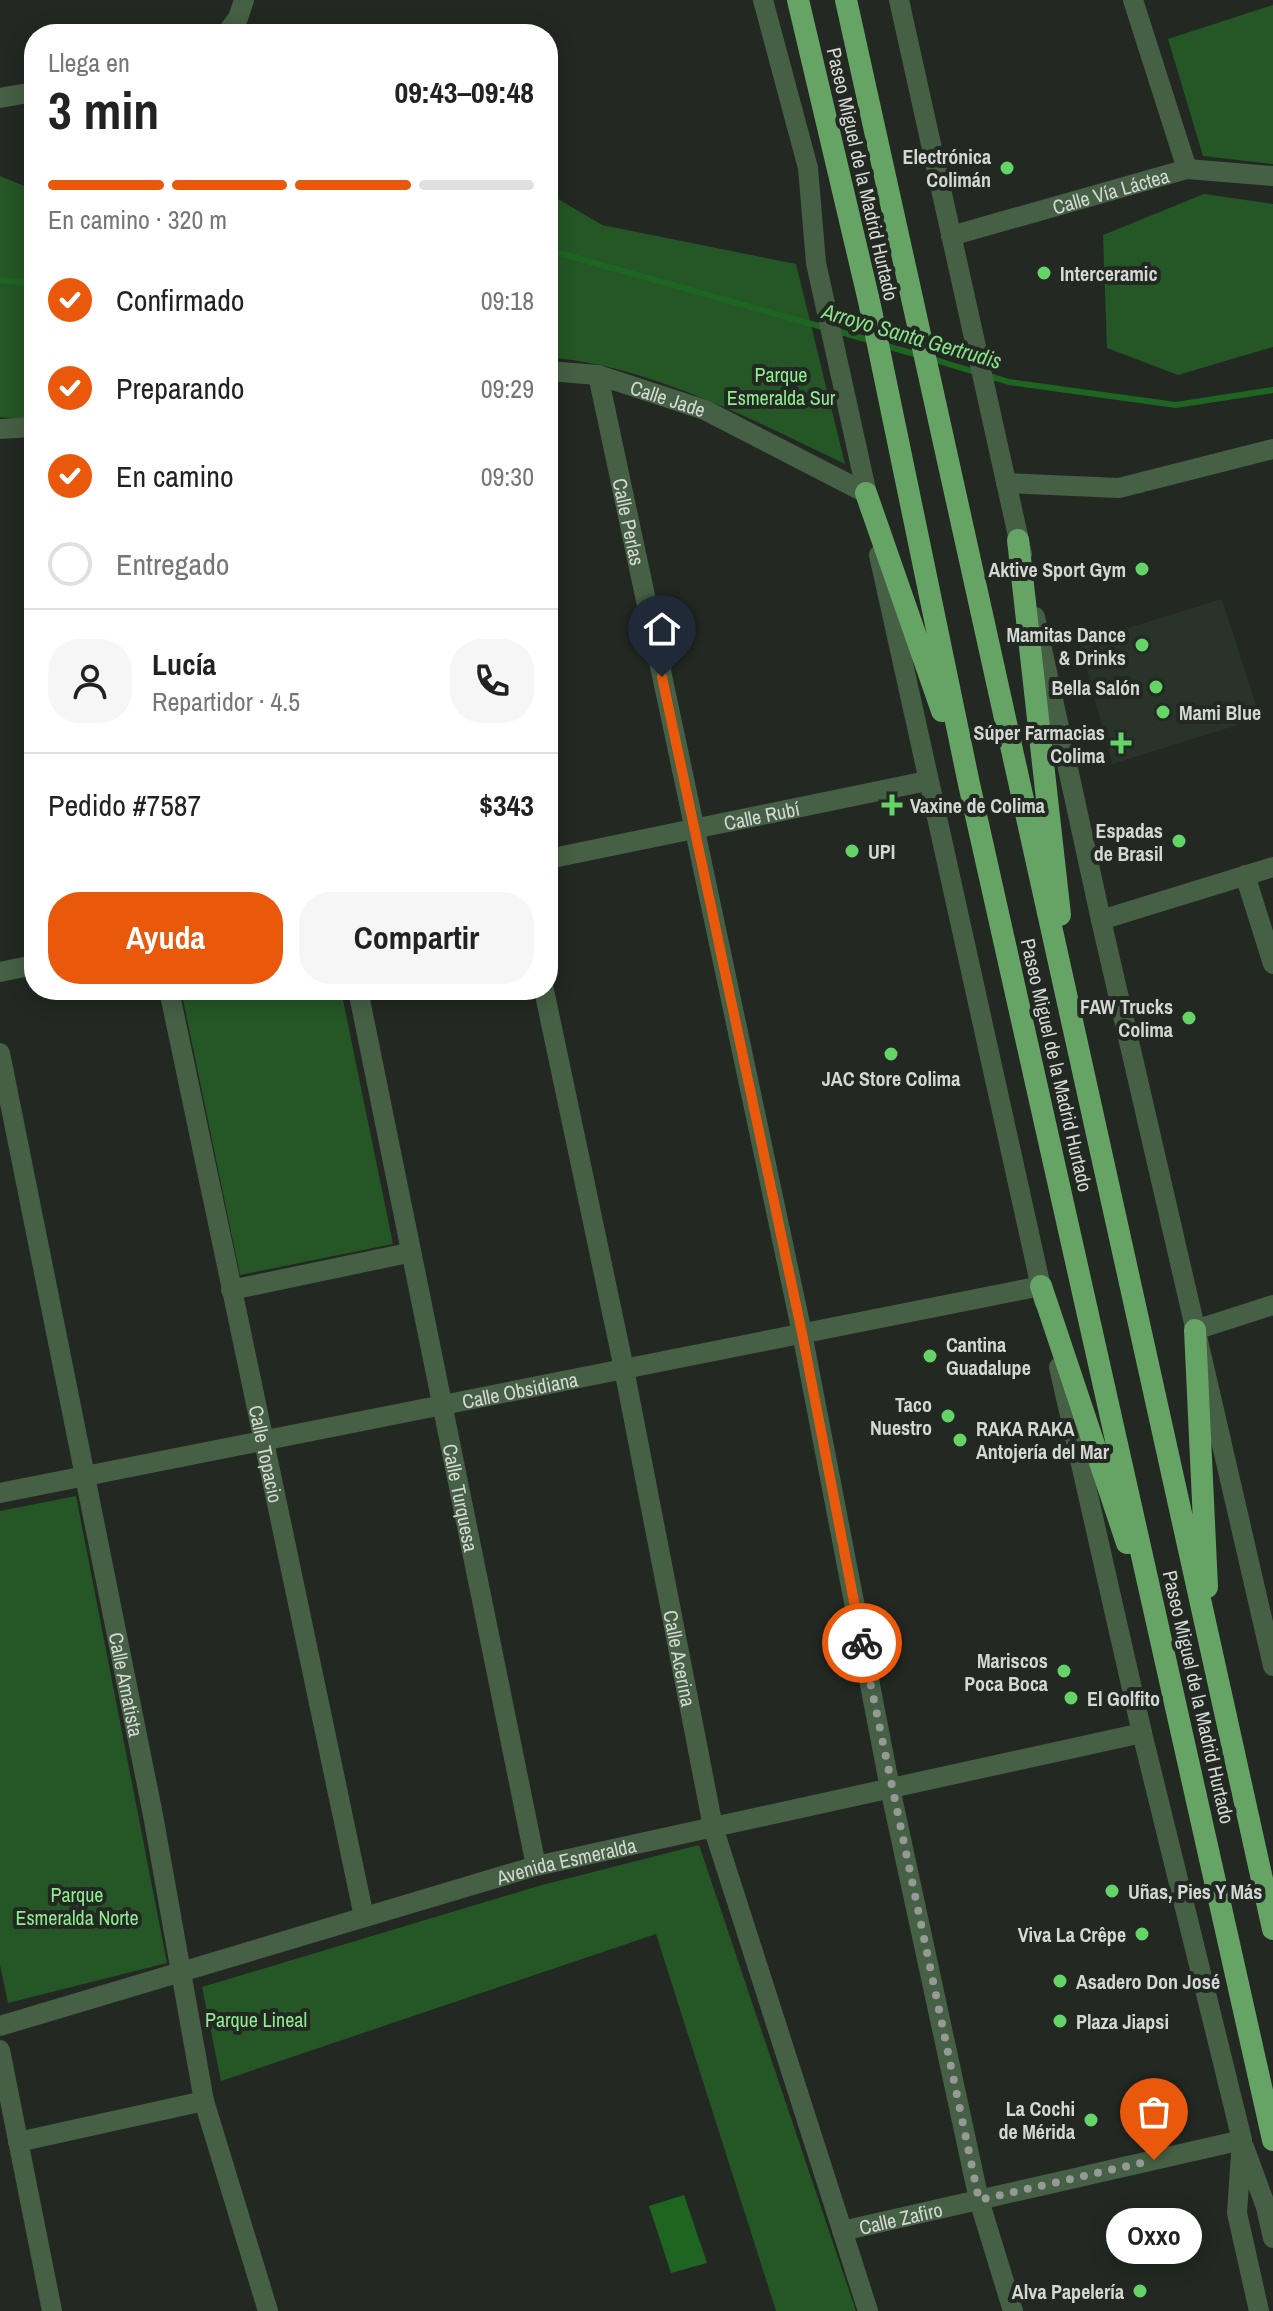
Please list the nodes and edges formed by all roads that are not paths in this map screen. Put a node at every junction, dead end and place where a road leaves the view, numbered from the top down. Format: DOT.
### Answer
graph roads {
  1 [pos="244,0"];
  2 [pos="763,0"];
  3 [pos="798,0"];
  4 [pos="846,0"];
  5 [pos="899,0"];
  6 [pos="1133,0"];
  7 [pos="234,24"];
  8 [pos="24,94"];
  9 [pos="0,98"];
  10 [pos="1187,169"];
  11 [pos="1273,176"];
  12 [pos="951,236"];
  13 [pos="558,372"];
  14 [pos="598,375"];
  15 [pos="24,428"];
  16 [pos="0,429"];
  17 [pos="1273,449"];
  18 [pos="1006,483"];
  19 [pos="866,493"];
  20 [pos="1018,540"];
  21 [pos="927,781"];
  22 [pos="969,784"];
  23 [pos="694,829"];
  24 [pos="558,857"];
  25 [pos="1273,867"];
  26 [pos="1245,875"];
  27 [pos="1101,920"];
  28 [pos="1273,964"];
  29 [pos="24,967"];
  30 [pos="0,972"];
  31 [pos="171,1000"];
  32 [pos="360,1000"];
  33 [pos="546,1000"];
  34 [pos="1068,1008"];
  35 [pos="0,1053"];
  36 [pos="408,1253"];
  37 [pos="1041,1286"];
  38 [pos="231,1290"];
  39 [pos="1273,1305"];
  40 [pos="1195,1330"];
  41 [pos="802,1333"];
  42 [pos="624,1369"];
  43 [pos="441,1405"];
  44 [pos="261,1441"];
  45 [pos="85,1476"];
  46 [pos="0,1493"];
  47 [pos="1210,1648"];
  48 [pos="1166,1658"];
  49 [pos="1273,1666"];
  50 [pos="1142,1733"];
  51 [pos="890,1788"];
  52 [pos="713,1827"];
  53 [pos="536,1866"];
  54 [pos="364,1917"];
  55 [pos="1273,1929"];
  56 [pos="179,1973"];
  57 [pos="0,2026"];
  58 [pos="0,2050"];
  59 [pos="204,2101"];
  60 [pos="1242,2140"];
  61 [pos="1273,2140"];
  62 [pos="18,2142"];
  63 [pos="979,2200"];
  64 [pos="842,2231"];
  65 [pos="1273,2238"];
  66 [pos="1273,2303"];
  67 [pos="52,2311"];
  68 [pos="268,2311"];
  69 [pos="868,2311"];
  70 [pos="1013,2311"];
  71 [pos="1259,2311"];
  72 [pos="1270,2311"];
  1 -- 7 [label="street"];
  2 -- 19 [label="street"];
  3 -- 22 [label="highway, Paseo Miguel de la Madrid Hurtado"];
  4 -- 34 [label="highway, Paseo Miguel de la Madrid Hurtado"];
  5 -- 12 [label="street"];
  6 -- 10 [label="street"];
  8 -- 9 [label="street"];
  10 -- 11 [label="street, Calle Vía Láctea"];
  10 -- 12 [label="street, Calle Vía Láctea"];
  12 -- 18 [label="street"];
  13 -- 14 [label="street, Calle Jade"];
  14 -- 19 [label="street, Calle Jade"];
  14 -- 23 [label="street, Calle Perlas"];
  15 -- 16 [label="street"];
  17 -- 18 [label="street"];
  18 -- 20 [label="street"];
  19 -- 21 [label="street"];
  19 -- 22 [label="highway"];
  20 -- 27 [label="street"];
  20 -- 34 [label="highway"];
  21 -- 23 [label="street, Calle Rubí"];
  21 -- 37 [label="street"];
  22 -- 48 [label="highway, Paseo Miguel de la Madrid Hurtado"];
  23 -- 24 [label="street, Calle Rubí"];
  23 -- 41 [label="street, Calle Perlas"];
  25 -- 26 [label="street"];
  26 -- 27 [label="street"];
  26 -- 28 [label="street"];
  27 -- 40 [label="street"];
  29 -- 30 [label="street"];
  31 -- 38 [label="street, Calle Topacio"];
  32 -- 36 [label="street, Calle Turquesa"];
  33 -- 42 [label="street, Calle Acerina"];
  34 -- 47 [label="highway, Paseo Miguel de la Madrid Hurtado"];
  35 -- 45 [label="street, Calle Amatista"];
  36 -- 38 [label="street"];
  36 -- 43 [label="street, Calle Turquesa"];
  37 -- 41 [label="street, Calle Obsidiana"];
  37 -- 48 [label="highway"];
  37 -- 50 [label="street"];
  38 -- 44 [label="street, Calle Topacio"];
  39 -- 40 [label="street"];
  40 -- 47 [label="highway"];
  40 -- 49 [label="street"];
  41 -- 42 [label="street, Calle Obsidiana"];
  41 -- 51 [label="street, Calle Perlas"];
  42 -- 43 [label="street, Calle Obsidiana"];
  42 -- 52 [label="street, Calle Acerina"];
  43 -- 44 [label="street, Calle Obsidiana"];
  43 -- 53 [label="street, Calle Turquesa"];
  44 -- 45 [label="street, Calle Obsidiana"];
  44 -- 54 [label="street, Calle Topacio"];
  45 -- 46 [label="street, Calle Obsidiana"];
  45 -- 56 [label="street, Calle Amatista"];
  47 -- 55 [label="highway, Paseo Miguel de la Madrid Hurtado"];
  48 -- 61 [label="highway, Paseo Miguel de la Madrid Hurtado"];
  50 -- 51 [label="street, Avenida Esmeralda"];
  50 -- 60 [label="street"];
  51 -- 52 [label="street, Avenida Esmeralda"];
  51 -- 63 [label="street, Calle Perlas"];
  52 -- 53 [label="street, Avenida Esmeralda"];
  52 -- 64 [label="street, Calle Acerina"];
  53 -- 54 [label="street, Avenida Esmeralda"];
  54 -- 56 [label="street, Avenida Esmeralda"];
  56 -- 57 [label="street, Avenida Esmeralda"];
  56 -- 59 [label="street, Calle Amatista"];
  58 -- 62 [label="street"];
  59 -- 62 [label="street"];
  59 -- 68 [label="street, Calle Amatista"];
  60 -- 63 [label="street, Calle Zafiro"];
  60 -- 65 [label="street"];
  60 -- 71 [label="street"];
  62 -- 67 [label="street"];
  63 -- 64 [label="street, Calle Zafiro"];
  63 -- 70 [label="street, Calle Perlas"];
  64 -- 69 [label="street, Calle Acerina"];
  66 -- 72 [label="street"];
}
